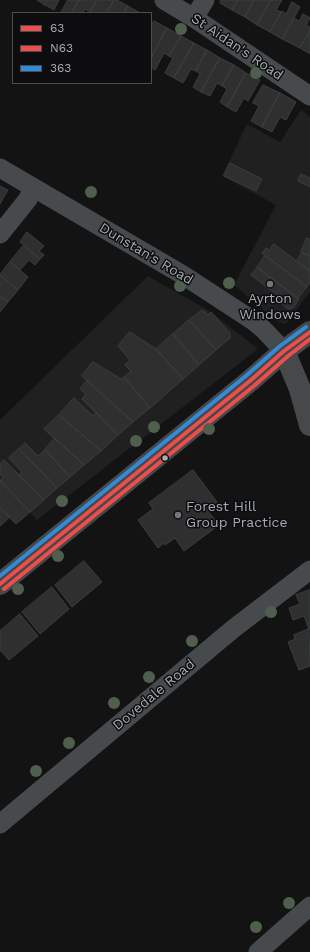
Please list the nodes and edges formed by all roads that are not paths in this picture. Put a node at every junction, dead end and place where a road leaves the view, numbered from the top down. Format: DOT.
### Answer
graph roads {
  1 [pos="164,0"];
  2 [pos="205,0"];
  3 [pos="194,18"];
  4 [pos="310,96"];
  5 [pos="0,168"];
  6 [pos="33,187"];
  7 [pos="0,234"];
  8 [pos="310,332"];
  9 [pos="284,352"];
  10 [pos="310,425"];
  11 [pos="310,570"];
  12 [pos="0,584"];
  13 [pos="0,824"];
  14 [pos="310,906"];
  15 [pos="258,952"];
  1 -- 3 [label="street, St Aidan's Road"];
  2 -- 3 [label="street"];
  3 -- 4 [label="street, St Aidan's Road"];
  5 -- 6 [label="street, Dunstan's Road"];
  6 -- 7 [label="street"];
  6 -- 9 [label="street, Dunstan's Road"];
  8 -- 9 [label="main road"];
  9 -- 10 [label="main road"];
  9 -- 12 [label="main road"];
  11 -- 13 [label="street, Dovedale Road"];
  14 -- 15 [label="street"];
}
